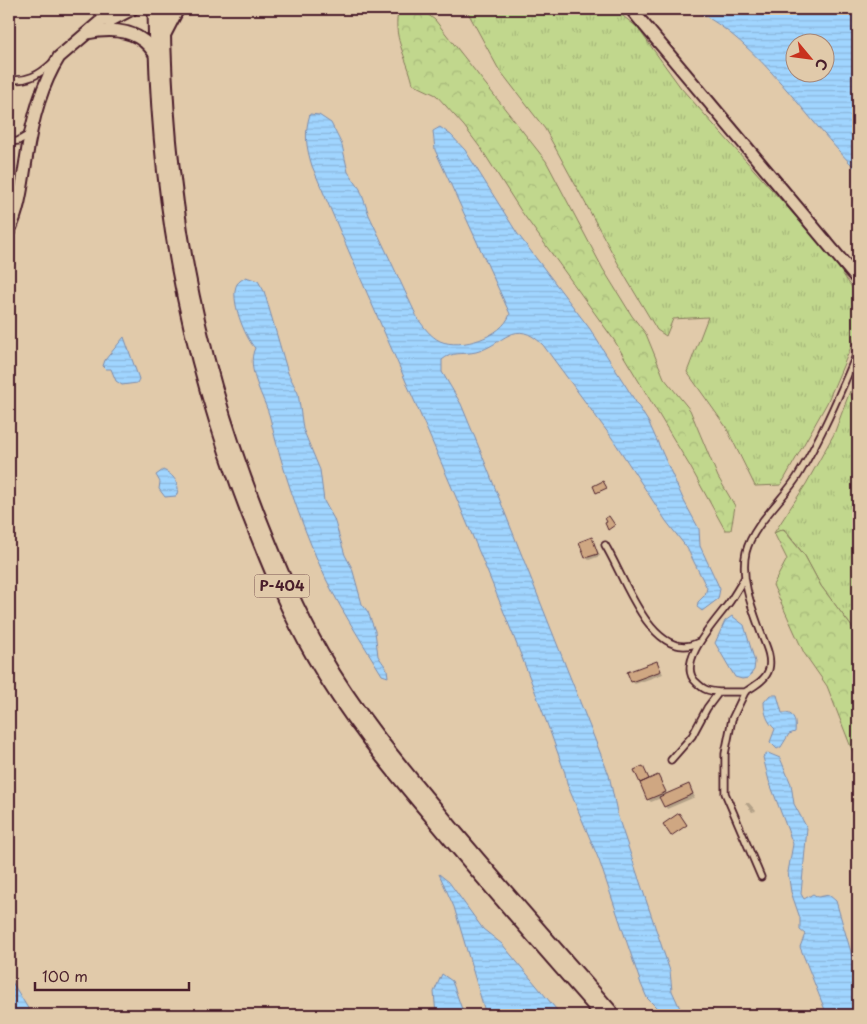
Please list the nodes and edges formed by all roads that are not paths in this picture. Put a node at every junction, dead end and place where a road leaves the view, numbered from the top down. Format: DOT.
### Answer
graph roads {
  1 [pos="115,9"];
  2 [pos="132,9"];
  3 [pos="159,9"];
  4 [pos="178,9"];
  5 [pos="631,9"];
  6 [pos="85,34"];
  7 [pos="59,57"];
  8 [pos="159,62"];
  9 [pos="9,80"];
  10 [pos="30,134"];
  11 [pos="9,142"];
  12 [pos="13,210"];
  13 [pos="9,231"];
  14 [pos="858,280"];
  15 [pos="858,351"];
  16 [pos="605,545"];
  17 [pos="745,577"];
  18 [pos="699,642"];
  19 [pos="719,692"];
  20 [pos="745,692"];
  21 [pos="671,760"];
  22 [pos="762,877"];
  23 [pos="608,1015"];
  1 -- 6 [label="street"];
  2 -- 6 [label="street"];
  3 -- 8 [label="highway, Р-404"];
  4 -- 8 [label="street"];
  5 -- 14 [label="street"];
  6 -- 7 [label="street"];
  6 -- 8 [label="street"];
  7 -- 9 [label="lane"];
  7 -- 10 [label="street"];
  8 -- 23 [label="highway, Р-404"];
  10 -- 11 [label="lane"];
  10 -- 12 [label="street"];
  12 -- 13 [label="street"];
  15 -- 17 [label="lane"];
  16 -- 18 [label="lane"];
  17 -- 18 [label="lane"];
  17 -- 20 [label="lane"];
  18 -- 19 [label="lane"];
  19 -- 20 [label="lane"];
  19 -- 21 [label="lane"];
  20 -- 22 [label="lane"];
}
